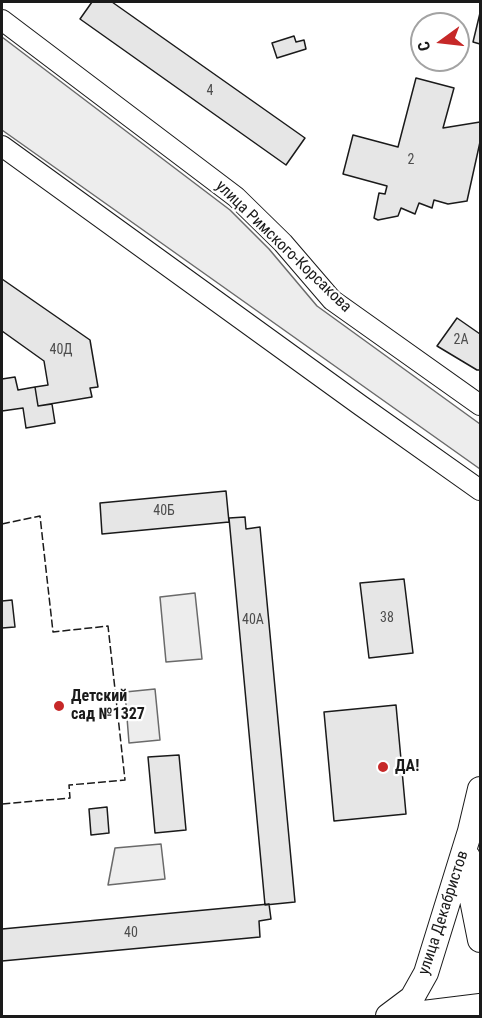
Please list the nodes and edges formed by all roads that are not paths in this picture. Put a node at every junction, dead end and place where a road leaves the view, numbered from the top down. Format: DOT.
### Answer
graph roads {
  1 [pos="2,20"];
  2 [pos="2,146"];
  3 [pos="480,405"];
  4 [pos="480,490"];
  5 [pos="480,789"];
  6 [pos="470,831"];
  7 [pos="480,940"];
  8 [pos="480,1006"];
  9 [pos="444,1013"];
  10 [pos="388,1017"];
  11 [pos="399,1017"];
  1 -- 3 [label="street, улица Римского-Корсакова"];
  2 -- 4 [label="street"];
  5 -- 6 [label="main road, улица Декабристов"];
  6 -- 7 [label="main road, улица Декабристов"];
  6 -- 10 [label="main road, улица Декабристов"];
  8 -- 9 [label="main road"];
  9 -- 11 [label="main road"];
}
